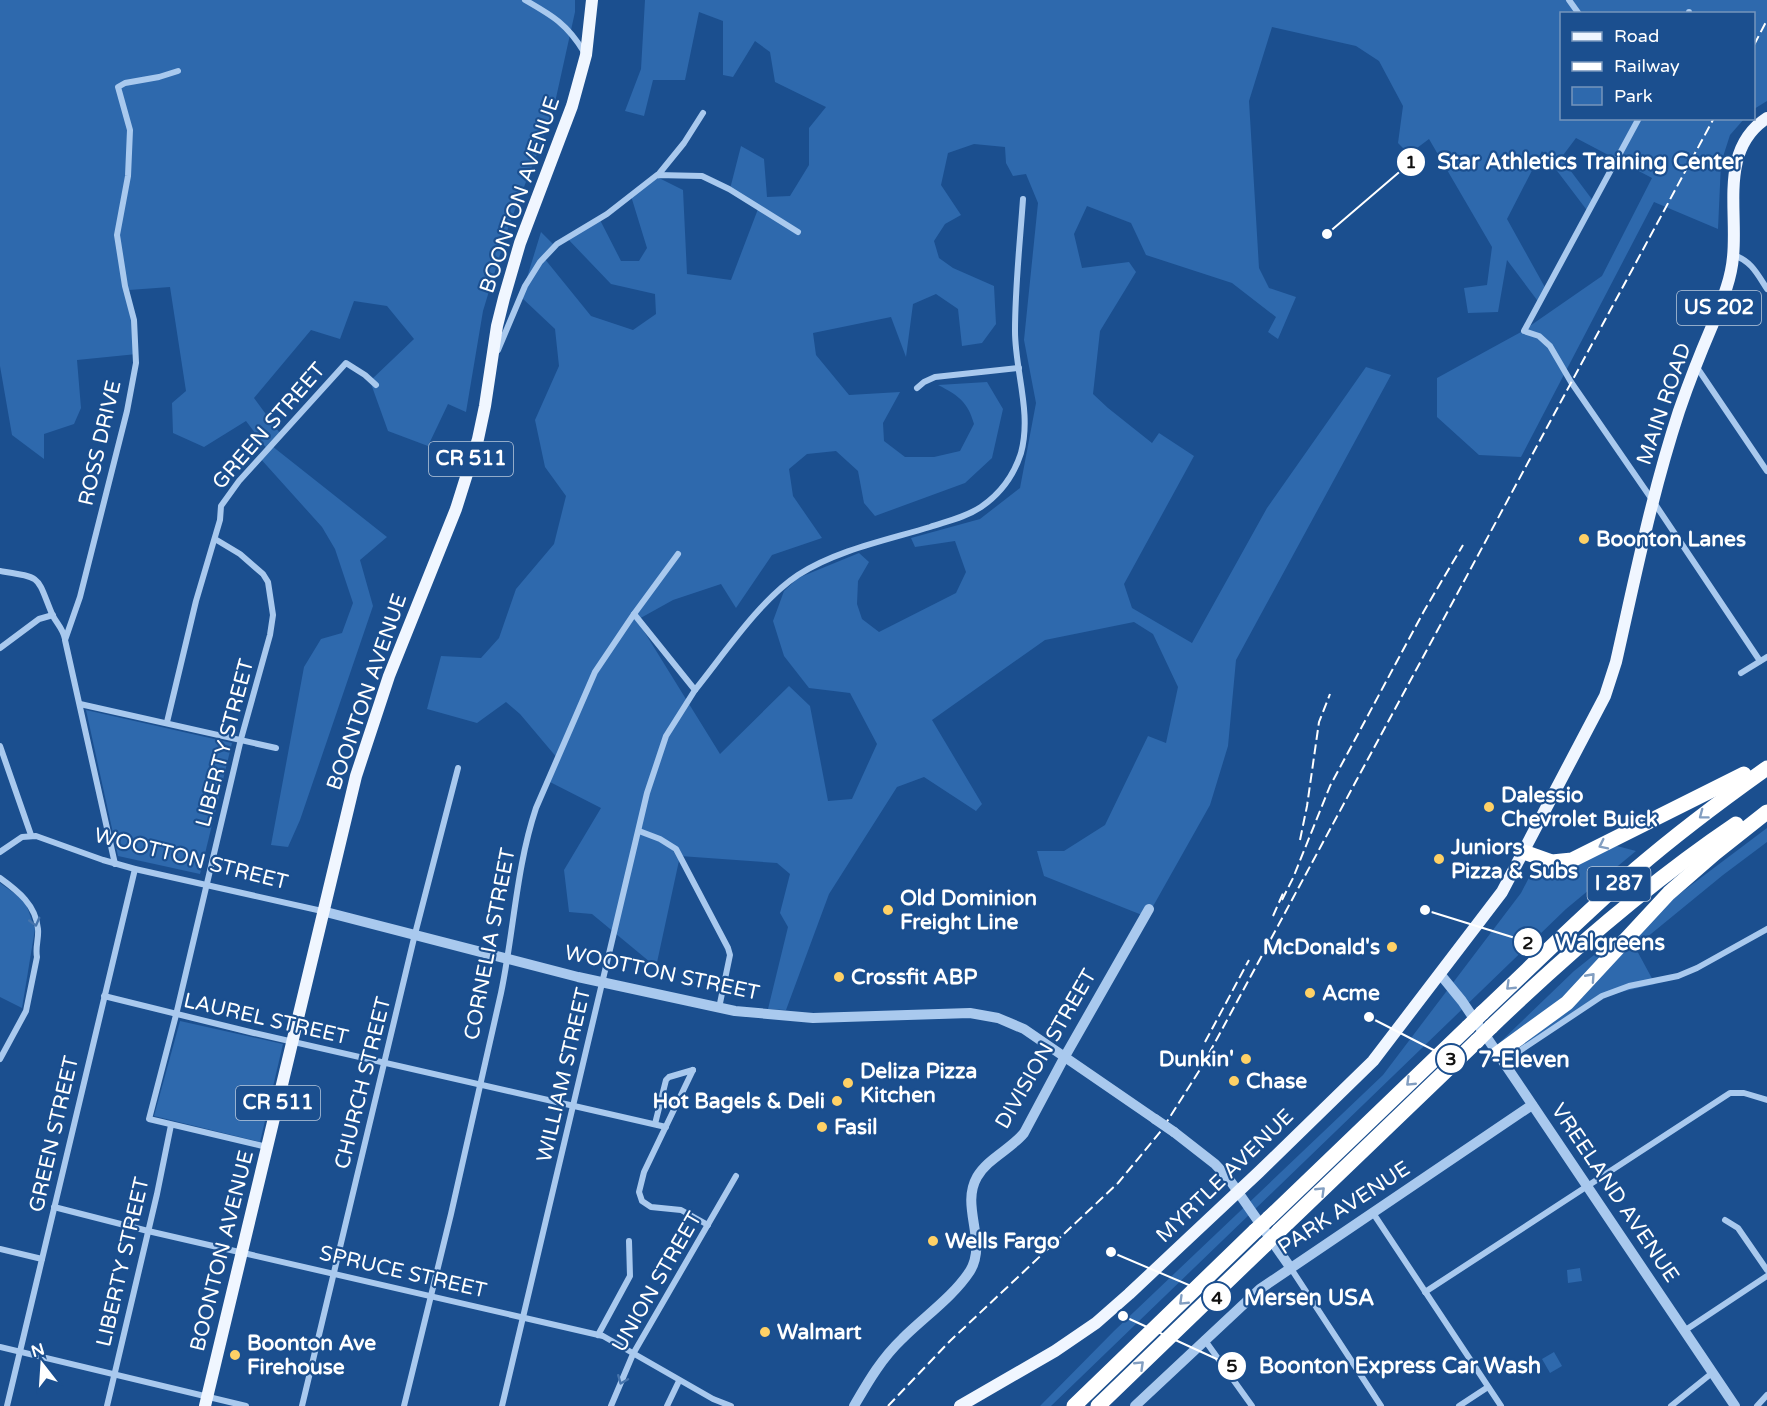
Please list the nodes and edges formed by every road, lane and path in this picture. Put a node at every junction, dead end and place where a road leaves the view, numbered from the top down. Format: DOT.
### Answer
graph roads {
  1 [pos="525,0"];
  2 [pos="592,0"];
  3 [pos="586,55"];
  4 [pos="178,70"];
  5 [pos="702,113"];
  6 [pos="1638,120"];
  7 [pos="1765,124"];
  8 [pos="657,175"];
  9 [pos="1023,199"];
  10 [pos="798,232"];
  11 [pos="1733,255"];
  12 [pos="1767,289"];
  13 [pos="1696,366"];
  14 [pos="491,367"];
  15 [pos="1019,368"];
  16 [pos="376,385"];
  17 [pos="917,388"];
  18 [pos="1767,471"];
  19 [pos="1653,501"];
  20 [pos="215,539"];
  21 [pos="678,554"];
  22 [pos="0,571"];
  23 [pos="634,614"];
  24 [pos="53,615"];
  25 [pos="66,640"];
  26 [pos="0,648"];
  27 [pos="1767,657"];
  28 [pos="1760,661"];
  29 [pos="1741,673"];
  30 [pos="695,690"];
  31 [pos="80,704"];
  32 [pos="167,722"];
  33 [pos="241,739"];
  34 [pos="0,746"];
  35 [pos="276,748"];
  36 [pos="1767,760"];
  37 [pos="458,768"];
  38 [pos="1767,768"];
  39 [pos="1767,803"];
  40 [pos="1767,812"];
  41 [pos="639,831"];
  42 [pos="31,835"];
  43 [pos="0,852"];
  44 [pos="1524,852"];
  45 [pos="115,864"];
  46 [pos="135,869"];
  47 [pos="0,878"];
  48 [pos="206,884"];
  49 [pos="1149,909"];
  50 [pos="322,911"];
  51 [pos="1767,929"];
  52 [pos="415,934"];
  53 [pos="508,959"];
  54 [pos="1440,974"];
  55 [pos="603,982"];
  56 [pos="104,996"];
  57 [pos="719,1009"];
  58 [pos="176,1014"];
  59 [pos="292,1042"];
  60 [pos="1064,1058"];
  61 [pos="1500,1058"];
  62 [pos="0,1059"];
  63 [pos="384,1064"];
  64 [pos="479,1086"];
  65 [pos="1767,1100"];
  66 [pos="1532,1105"];
  67 [pos="574,1106"];
  68 [pos="655,1124"];
  69 [pos="171,1125"];
  70 [pos="666,1127"];
  71 [pos="267,1147"];
  72 [pos="736,1176"];
  73 [pos="1586,1185"];
  74 [pos="1239,1191"];
  75 [pos="54,1207"];
  76 [pos="1373,1213"];
  77 [pos="1725,1220"];
  78 [pos="708,1225"];
  79 [pos="148,1231"];
  80 [pos="629,1241"];
  81 [pos="0,1249"];
  82 [pos="242,1252"];
  83 [pos="42,1260"];
  84 [pos="1290,1267"];
  85 [pos="1767,1270"];
  86 [pos="334,1274"];
  87 [pos="1767,1276"];
  88 [pos="1425,1292"];
  89 [pos="430,1296"];
  90 [pos="523,1316"];
  91 [pos="1684,1331"];
  92 [pos="598,1335"];
  93 [pos="1204,1340"];
  94 [pos="0,1347"];
  95 [pos="20,1352"];
  96 [pos="633,1354"];
  97 [pos="1712,1373"];
  98 [pos="113,1375"];
  99 [pos="680,1381"];
  100 [pos="1488,1387"];
  101 [pos="1767,1395"];
  102 [pos="206,1401"];
  103 [pos="7,1406"];
  104 [pos="107,1406"];
  105 [pos="246,1406"];
  106 [pos="302,1406"];
  107 [pos="404,1406"];
  108 [pos="502,1406"];
  109 [pos="611,1406"];
  110 [pos="667,1406"];
  111 [pos="731,1406"];
  112 [pos="854,1406"];
  113 [pos="960,1406"];
  114 [pos="1074,1406"];
  115 [pos="1098,1406"];
  116 [pos="1135,1406"];
  117 [pos="1252,1406"];
  118 [pos="1381,1406"];
  119 [pos="1459,1406"];
  120 [pos="1501,1406"];
  121 [pos="1671,1406"];
  122 [pos="1735,1406"];
  123 [pos="1757,1406"];
  1 -- 3 [label="street"];
  2 -- 3 [label="main road, BOONTON AVENUE / CR 511"];
  3 -- 14 [label="main road, BOONTON AVENUE / CR 511"];
  4 -- 25 [label="street, ROSS DRIVE"];
  5 -- 8 [label="street"];
  6 -- 19 [label="street"];
  7 -- 11 [label="main road, MAIN ROAD / US 202"];
  8 -- 10 [label="street"];
  8 -- 14 [label="street"];
  9 -- 15 [label="street, WILLIAM STREET"];
  11 -- 12 [label="street"];
  11 -- 13 [label="main road, MAIN ROAD / US 202"];
  13 -- 18 [label="street"];
  13 -- 19 [label="main road, MAIN ROAD / US 202"];
  14 -- 50 [label="main road, BOONTON AVENUE / CR 511"];
  15 -- 17 [label="street"];
  15 -- 30 [label="street, WILLIAM STREET"];
  16 -- 20 [label="street, GREEN STREET"];
  19 -- 28 [label="street"];
  19 -- 44 [label="main road, MYRTLE AVENUE / US 202"];
  20 -- 32 [label="street, GREEN STREET"];
  20 -- 33 [label="street, LIBERTY STREET"];
  21 -- 23 [label="street, CORNELIA STREET"];
  22 -- 24 [label="street"];
  23 -- 30 [label="street"];
  23 -- 53 [label="street, CORNELIA STREET"];
  24 -- 25 [label="street"];
  24 -- 26 [label="street"];
  25 -- 31 [label="street"];
  27 -- 28 [label="street"];
  28 -- 29 [label="street"];
  30 -- 41 [label="street, WILLIAM STREET"];
  31 -- 32 [label="street"];
  31 -- 45 [label="street"];
  32 -- 33 [label="street"];
  33 -- 35 [label="street"];
  33 -- 48 [label="street, LIBERTY STREET"];
  34 -- 42 [label="street"];
  36 -- 44 [label="highway, one-way"];
  37 -- 52 [label="street, CHURCH STREET"];
  38 -- 114 [label="highway, I 287, one-way, bridge"];
  115 -- 39 [label="highway, I 287, one-way, bridge"];
  61 -- 40 [label="highway, one-way"];
  41 -- 55 [label="street, WILLIAM STREET"];
  41 -- 57 [label="street"];
  42 -- 43 [label="street"];
  42 -- 45 [label="street, WOOTTON STREET"];
  44 -- 54 [label="main road, MYRTLE AVENUE / US 202"];
  45 -- 46 [label="street, WOOTTON STREET"];
  46 -- 48 [label="street, WOOTTON STREET"];
  46 -- 56 [label="street, GREEN STREET"];
  47 -- 62 [label="street, one-way"];
  48 -- 50 [label="street, WOOTTON STREET"];
  48 -- 58 [label="street, LIBERTY STREET"];
  49 -- 60 [label="street, DIVISION STREET"];
  50 -- 52 [label="street, WOOTTON STREET"];
  50 -- 59 [label="main road, BOONTON AVENUE / CR 511"];
  51 -- 61 [label="street"];
  52 -- 53 [label="street, WOOTTON STREET"];
  52 -- 63 [label="street, CHURCH STREET"];
  53 -- 55 [label="street, WOOTTON STREET"];
  53 -- 64 [label="street, CORNELIA STREET"];
  54 -- 61 [label="street, VREELAND AVENUE"];
  54 -- 74 [label="main road, MYRTLE AVENUE / US 202"];
  55 -- 57 [label="street, WOOTTON STREET"];
  55 -- 67 [label="street, WILLIAM STREET"];
  56 -- 58 [label="street, LAUREL STREET"];
  56 -- 75 [label="street, GREEN STREET"];
  57 -- 60 [label="street, WOOTTON STREET"];
  58 -- 59 [label="street, LAUREL STREET"];
  58 -- 69 [label="street, LIBERTY STREET"];
  59 -- 63 [label="street, LAUREL STREET"];
  59 -- 71 [label="main road, BOONTON AVENUE / CR 511"];
  60 -- 74 [label="street, WOOTTON STREET, bridge"];
  60 -- 112 [label="street, DIVISION STREET"];
  61 -- 66 [label="street, VREELAND AVENUE"];
  63 -- 64 [label="street, LAUREL STREET"];
  63 -- 86 [label="street, CHURCH STREET"];
  64 -- 67 [label="street, LAUREL STREET"];
  64 -- 89 [label="street, CORNELIA STREET"];
  65 -- 73 [label="street"];
  66 -- 73 [label="street, VREELAND AVENUE"];
  66 -- 76 [label="street, PARK AVENUE"];
  67 -- 68 [label="street, LAUREL STREET"];
  67 -- 90 [label="street, WILLIAM STREET"];
  68 -- 70 [label="street, LAUREL STREET"];
  68 -- 70 [label="street"];
  69 -- 71 [label="street"];
  69 -- 79 [label="street, LIBERTY STREET"];
  70 -- 78 [label="street"];
  71 -- 82 [label="main road, BOONTON AVENUE / CR 511"];
  72 -- 78 [label="street, UNION STREET"];
  73 -- 88 [label="street"];
  73 -- 91 [label="street, VREELAND AVENUE"];
  74 -- 84 [label="street, WOOTTON STREET"];
  74 -- 113 [label="main road, MYRTLE AVENUE / US 202"];
  75 -- 79 [label="street, SPRUCE STREET"];
  75 -- 83 [label="street, GREEN STREET"];
  76 -- 84 [label="street, PARK AVENUE"];
  76 -- 88 [label="street"];
  77 -- 85 [label="street"];
  78 -- 96 [label="street, UNION STREET"];
  79 -- 82 [label="street, SPRUCE STREET"];
  79 -- 98 [label="street, LIBERTY STREET"];
  80 -- 92 [label="street"];
  81 -- 83 [label="street"];
  82 -- 86 [label="street, SPRUCE STREET"];
  82 -- 102 [label="main road, BOONTON AVENUE / CR 511"];
  83 -- 95 [label="street, GREEN STREET"];
  84 -- 93 [label="street, PARK AVENUE"];
  84 -- 118 [label="street, WOOTTON STREET"];
  86 -- 89 [label="street, SPRUCE STREET"];
  86 -- 106 [label="street, CHURCH STREET"];
  87 -- 91 [label="street"];
  88 -- 100 [label="street"];
  89 -- 90 [label="street, SPRUCE STREET"];
  89 -- 107 [label="street, CORNELIA STREET"];
  90 -- 92 [label="street, SPRUCE STREET"];
  90 -- 108 [label="street, WILLIAM STREET"];
  91 -- 97 [label="street, VREELAND AVENUE"];
  92 -- 96 [label="street, SPRUCE STREET"];
  93 -- 116 [label="street, PARK AVENUE"];
  93 -- 117 [label="street"];
  94 -- 95 [label="street"];
  95 -- 98 [label="street"];
  95 -- 103 [label="street, GREEN STREET"];
  96 -- 99 [label="street, SPRUCE STREET"];
  96 -- 109 [label="street, UNION STREET, one-way"];
  97 -- 121 [label="street"];
  97 -- 122 [label="street, VREELAND AVENUE"];
  98 -- 102 [label="street"];
  98 -- 104 [label="street, LIBERTY STREET"];
  99 -- 110 [label="street"];
  99 -- 111 [label="street, SPRUCE STREET"];
  100 -- 119 [label="street"];
  100 -- 120 [label="street"];
  101 -- 123 [label="street"];
  102 -- 105 [label="street"];
}
